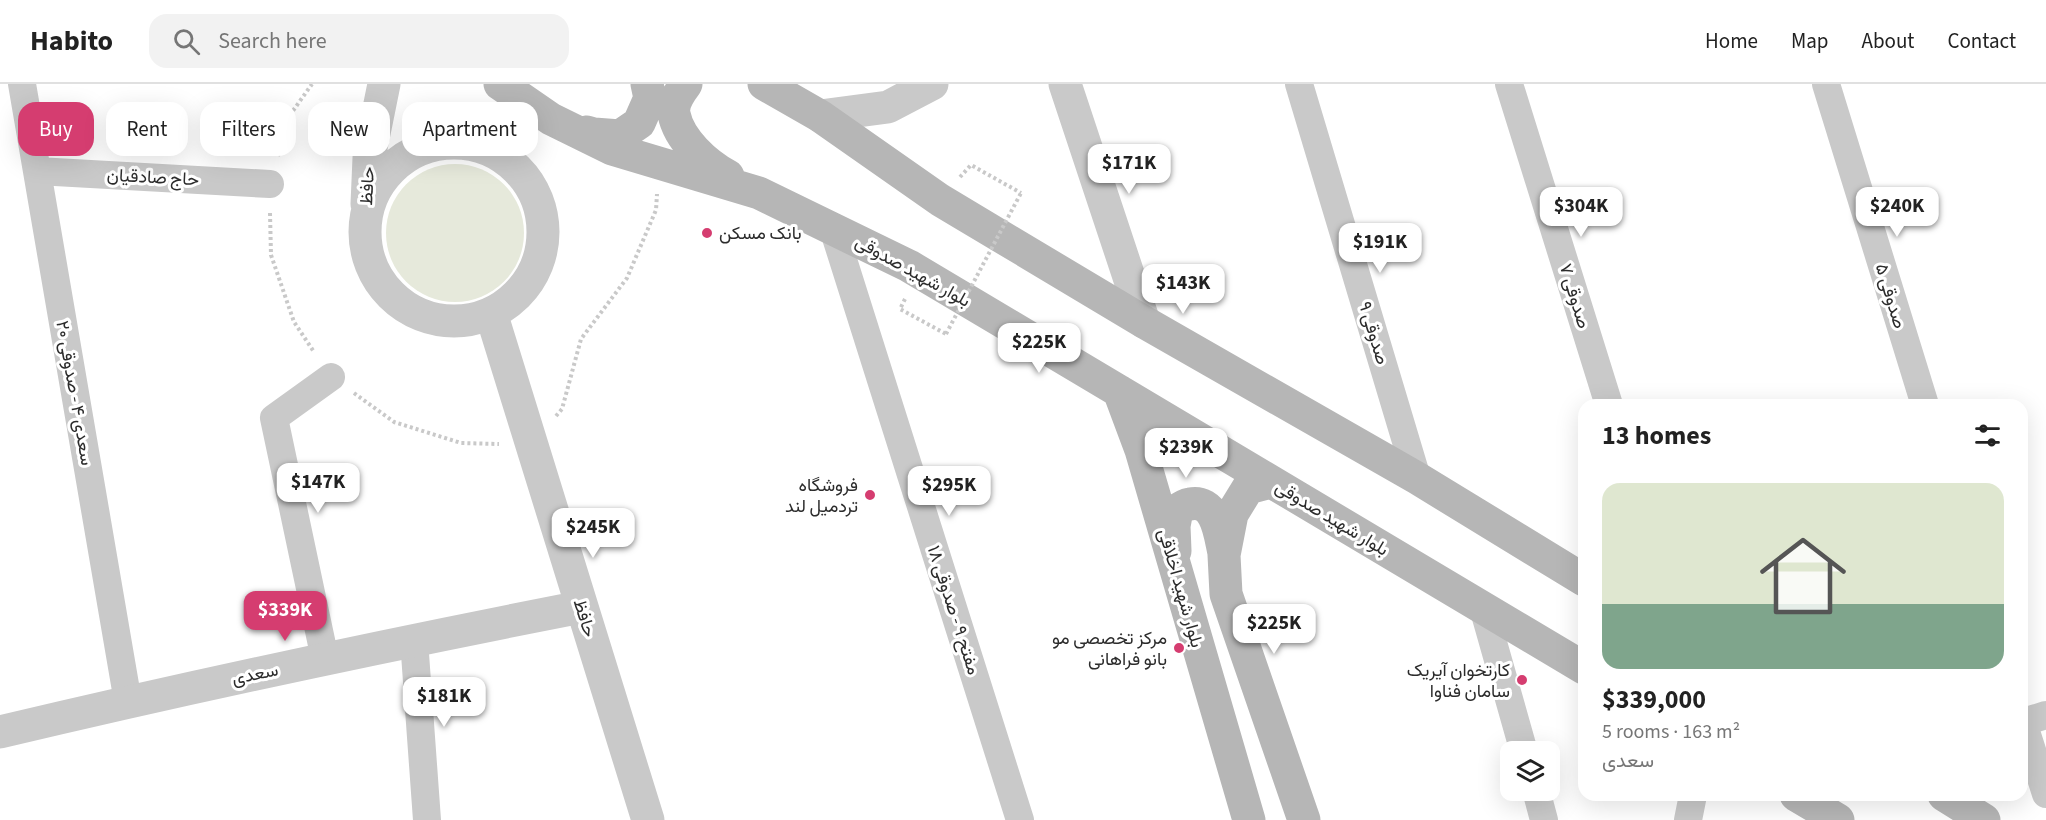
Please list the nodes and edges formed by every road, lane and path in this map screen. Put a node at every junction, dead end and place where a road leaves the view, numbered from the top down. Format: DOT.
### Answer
graph roads {
  1 [pos="22,84"];
  2 [pos="312,84"];
  3 [pos="384,84"];
  4 [pos="500,84"];
  5 [pos="647,84"];
  6 [pos="686,84"];
  7 [pos="932,84"];
  8 [pos="1065,84"];
  9 [pos="1299,84"];
  10 [pos="1509,84"];
  11 [pos="1826,84"];
  12 [pos="767,85"];
  13 [pos="820,116"];
  14 [pos="551,119"];
  15 [pos="661,164"];
  16 [pos="971,165"];
  17 [pos="37,171"];
  18 [pos="270,184"];
  19 [pos="759,193"];
  20 [pos="366,218"];
  21 [pos="833,228"];
  22 [pos="900,309"];
  23 [pos="491,313"];
  24 [pos="1144,322"];
  25 [pos="331,377"];
  26 [pos="1119,392"];
  27 [pos="1607,399"];
  28 [pos="1923,399"];
  29 [pos="532,444"];
  30 [pos="1417,478"];
  31 [pos="1271,482"];
  32 [pos="1224,555"];
  33 [pos="1176,567"];
  34 [pos="1578,576"];
  35 [pos="581,607"];
  36 [pos="1483,607"];
  37 [pos="414,640"];
  38 [pos="324,659"];
  39 [pos="1578,665"];
  40 [pos="128,702"];
  41 [pos="2030,719"];
  42 [pos="0,732"];
  43 [pos="1521,741"];
  44 [pos="2046,794"];
  45 [pos="1539,801"];
  46 [pos="1692,801"];
  47 [pos="1806,801"];
  48 [pos="1954,801"];
  49 [pos="428,820"];
  50 [pos="648,820"];
  51 [pos="1020,820"];
  52 [pos="1249,820"];
  53 [pos="1304,820"];
  54 [pos="1544,820"];
  55 [pos="1688,820"];
  56 [pos="1838,820"];
  57 [pos="1984,820"];
  1 -- 17 [label="street, سعدی ۴ - صدوقی ۲۰"];
  2 -- 18 [label="path"];
  3 -- 20 [label="street, حافظ"];
  4 -- 14 [label="main road, بلوار شهید صدوقی"];
  5 -- 14 [label="main road"];
  6 -- 19 [label="main road"];
  7 -- 13 [label="street"];
  8 -- 24 [label="street"];
  9 -- 30 [label="street, صدوقی ۹"];
  10 -- 27 [label="street, صدوقی ۷"];
  11 -- 28 [label="street, صدوقی ۵"];
  12 -- 13 [label="main road"];
  13 -- 24 [label="main road"];
  14 -- 15 [label="main road, بلوار شهید صدوقی"];
  15 -- 19 [label="main road, بلوار شهید صدوقی"];
  15 -- 29 [label="path"];
  16 -- 22 [label="path, bridge"];
  17 -- 18 [label="street, حاج صادقیان"];
  17 -- 40 [label="street, سعدی ۴ - صدوقی ۲۰"];
  18 -- 25 [label="path"];
  19 -- 21 [label="main road, بلوار شهید صدوقی"];
  20 -- 23 [label="street"];
  20 -- 23 [label="street"];
  21 -- 26 [label="main road, بلوار شهید صدوقی"];
  21 -- 51 [label="street, مفتح ۹ - صدوقی ۱۸"];
  23 -- 29 [label="street, حافظ"];
  24 -- 30 [label="main road"];
  25 -- 29 [label="path"];
  25 -- 38 [label="street"];
  26 -- 31 [label="main road, بلوار شهید صدوقی"];
  26 -- 33 [label="main road, بلوار شهید اخلاقی"];
  29 -- 35 [label="street, حافظ"];
  30 -- 34 [label="main road"];
  31 -- 32 [label="main road"];
  31 -- 36 [label="main road, بلوار شهید صدوقی"];
  32 -- 33 [label="main road"];
  32 -- 53 [label="main road"];
  33 -- 52 [label="main road, بلوار شهید اخلاقی"];
  35 -- 37 [label="street, سعدی"];
  35 -- 50 [label="street, حافظ"];
  36 -- 39 [label="main road, بلوار شهید صدوقی"];
  36 -- 43 [label="street"];
  37 -- 38 [label="street, سعدی"];
  37 -- 49 [label="street"];
  38 -- 40 [label="street, سعدی"];
  40 -- 42 [label="street, سعدی"];
  41 -- 44 [label="street"];
  45 -- 54 [label="street"];
  46 -- 55 [label="street"];
  47 -- 56 [label="main road"];
  48 -- 57 [label="main road"];
}
